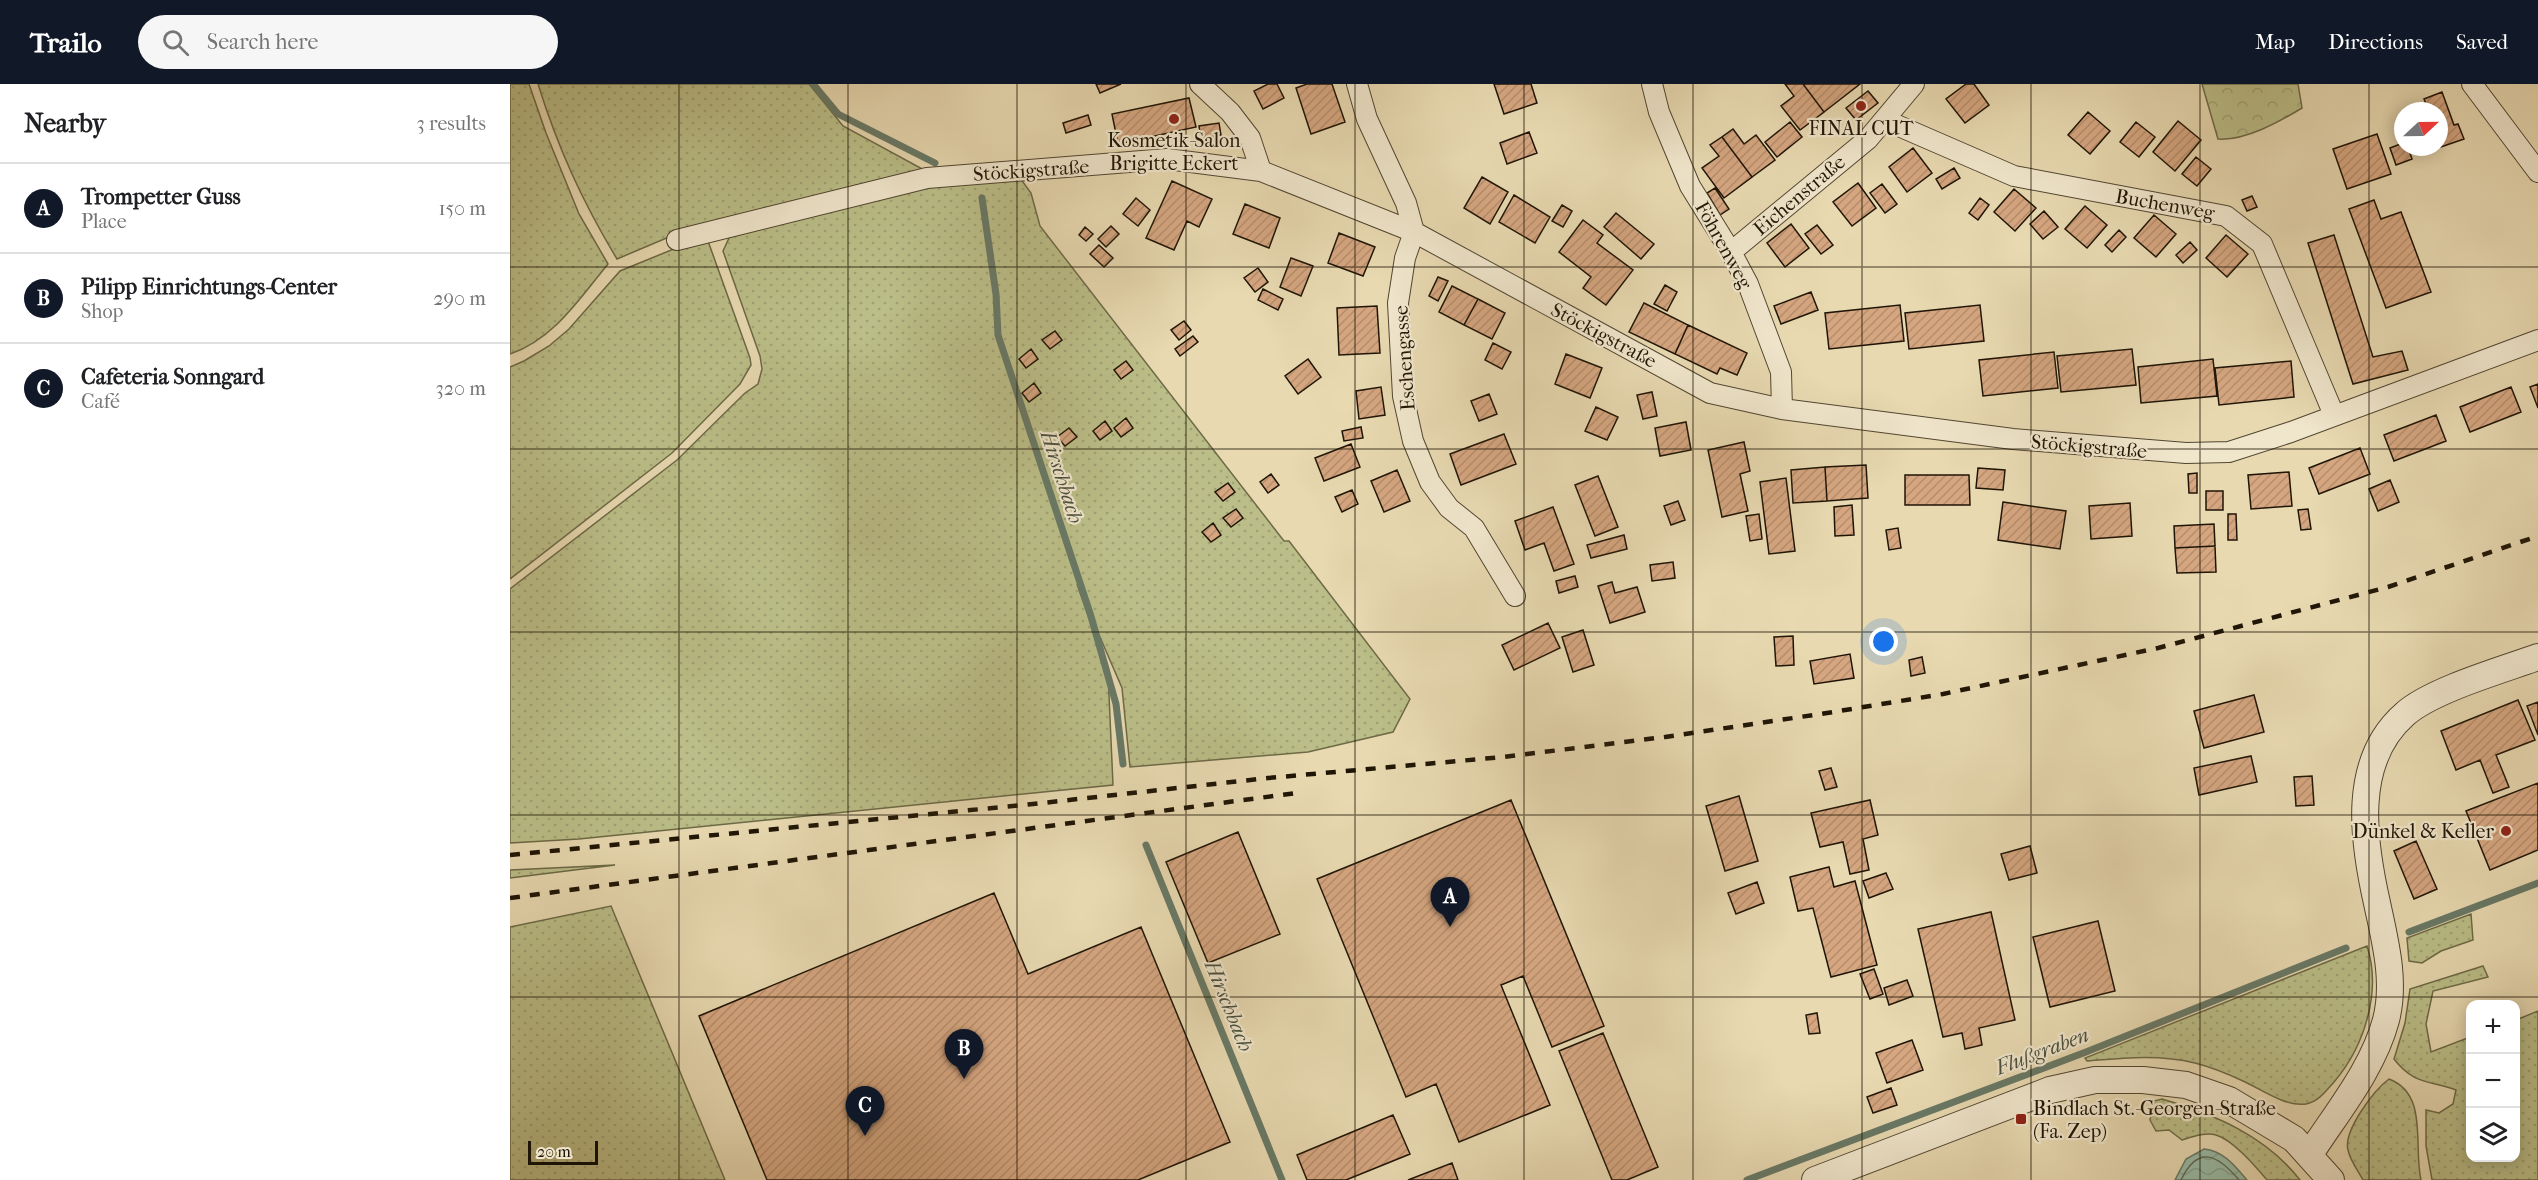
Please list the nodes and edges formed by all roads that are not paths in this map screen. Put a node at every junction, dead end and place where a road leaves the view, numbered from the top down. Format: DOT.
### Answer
graph roads {
  1 [pos="1200,84"];
  2 [pos="1357,84"];
  3 [pos="1652,84"];
  4 [pos="1914,84"];
  5 [pos="2472,84"];
  6 [pos="1885,120"];
  7 [pos="1261,171"];
  8 [pos="2538,172"];
  9 [pos="1414,232"];
  10 [pos="677,240"];
  11 [pos="1731,252"];
  12 [pos="2538,340"];
  13 [pos="1782,409"];
  14 [pos="2334,415"];
  15 [pos="1515,596"];
  16 [pos="2538,657"];
  17 [pos="2310,1154"];
  18 [pos="1815,1180"];
  19 [pos="2331,1180"];
  1 -- 7 [label="street"];
  2 -- 9 [label="street"];
  3 -- 11 [label="street, Föhrenweg"];
  4 -- 6 [label="street, Eichenstraße"];
  5 -- 8 [label="street"];
  6 -- 11 [label="street, Eichenstraße"];
  6 -- 14 [label="street, Buchenweg"];
  7 -- 9 [label="street, Stöckigstraße"];
  7 -- 10 [label="street, Stöckigstraße"];
  9 -- 13 [label="street, Stöckigstraße"];
  9 -- 15 [label="street, Eschengasse"];
  11 -- 13 [label="street, Föhrenweg"];
  12 -- 14 [label="street, Stöckigstraße"];
  13 -- 14 [label="street, Stöckigstraße"];
  16 -- 17 [label="street"];
  17 -- 18 [label="street"];
  17 -- 19 [label="street"];
}
